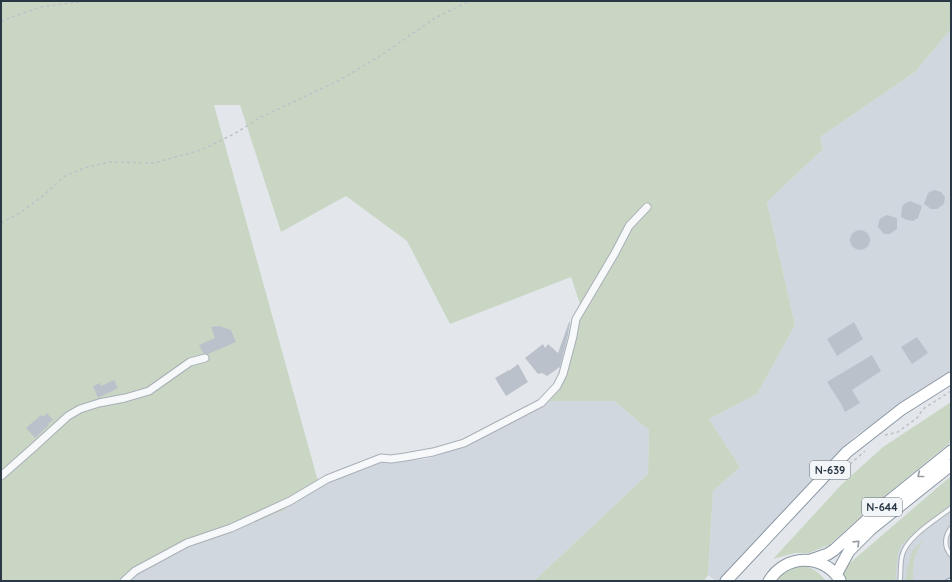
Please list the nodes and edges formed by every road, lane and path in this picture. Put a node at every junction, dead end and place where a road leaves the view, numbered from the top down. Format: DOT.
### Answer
graph roads {
  1 [pos="85,1"];
  2 [pos="470,1"];
  3 [pos="1,21"];
  4 [pos="647,207"];
  5 [pos="1,223"];
  6 [pos="205,358"];
  7 [pos="951,378"];
  8 [pos="951,391"];
  9 [pos="884,435"];
  10 [pos="867,449"];
  11 [pos="951,451"];
  12 [pos="951,465"];
  13 [pos="845,468"];
  14 [pos="1,476"];
  15 [pos="951,508"];
  16 [pos="951,528"];
  17 [pos="951,555"];
  18 [pos="811,560"];
  19 [pos="838,578"];
  20 [pos="124,581"];
  21 [pos="726,581"];
  22 [pos="769,581"];
  23 [pos="900,581"];
  1 -- 3 [label="path"];
  2 -- 5 [label="path"];
  4 -- 20 [label="street"];
  6 -- 14 [label="street"];
  7 -- 21 [label="highway, N-639"];
  8 -- 9 [label="path"];
  10 -- 13 [label="path"];
  11 -- 18 [label="highway, N-644, one-way"];
  19 -- 12 [label="highway, N-644, one-way"];
  15 -- 23 [label="lane"];
  16 -- 17 [label="lane"];
  18 -- 19 [label="highway"];
  18 -- 22 [label="highway"];
}
